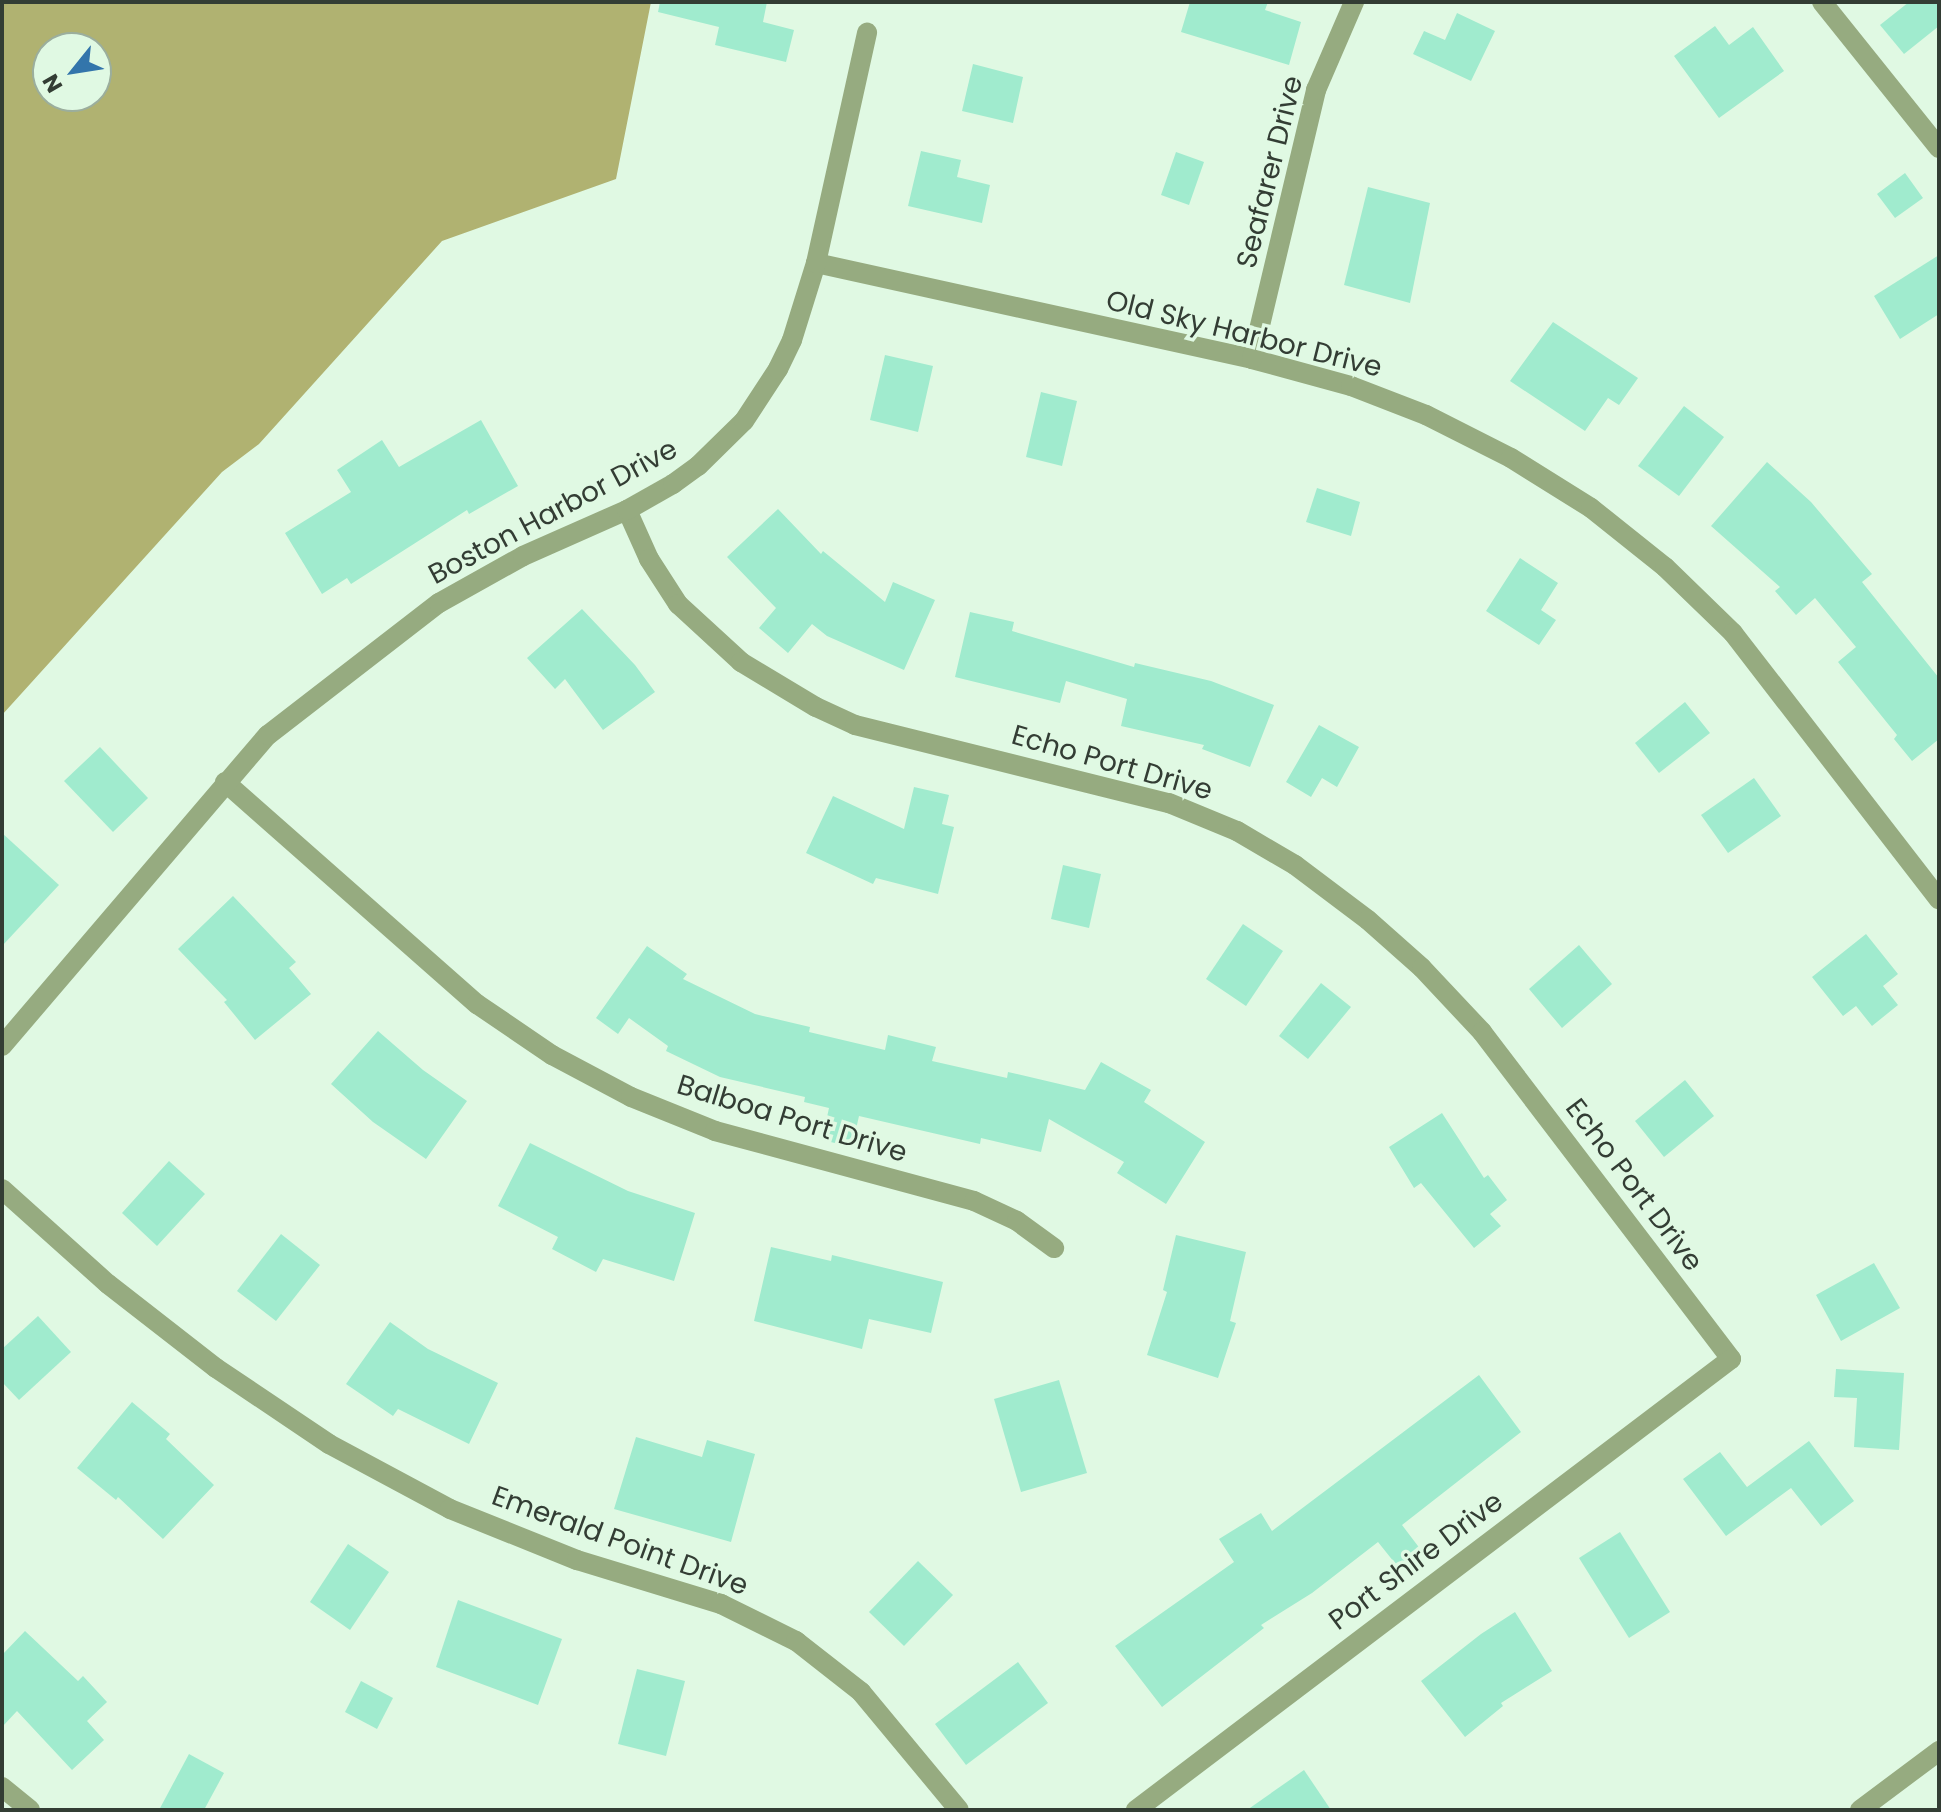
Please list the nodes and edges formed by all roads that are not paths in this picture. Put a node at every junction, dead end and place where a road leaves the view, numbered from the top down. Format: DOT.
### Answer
graph roads {
  1 [pos="1354,2"];
  2 [pos="1822,2"];
  3 [pos="867,33"];
  4 [pos="1939,148"];
  5 [pos="816,263"];
  6 [pos="1252,359"];
  7 [pos="627,510"];
  8 [pos="225,782"];
  9 [pos="1939,900"];
  10 [pos="2,1046"];
  11 [pos="2,1189"];
  12 [pos="1054,1248"];
  13 [pos="1731,1359"];
  14 [pos="1939,1751"];
  15 [pos="2,1787"];
  16 [pos="30,1810"];
  17 [pos="959,1810"];
  18 [pos="1136,1810"];
  19 [pos="1860,1810"];
  1 -- 6 [label="street, Seafarer Drive"];
  2 -- 4 [label="street"];
  3 -- 5 [label="street, Boston Harbor Drive"];
  5 -- 6 [label="street, Old Sky Harbor Drive"];
  5 -- 7 [label="street, Boston Harbor Drive"];
  6 -- 9 [label="street, Old Sky Harbor Drive"];
  7 -- 8 [label="street, Boston Harbor Drive"];
  7 -- 13 [label="street, Echo Port Drive"];
  8 -- 10 [label="street, Boston Harbor Drive"];
  8 -- 12 [label="street, Balboa Port Drive"];
  11 -- 17 [label="street, Emerald Point Drive"];
  13 -- 18 [label="street, Port Shire Drive"];
  14 -- 19 [label="street"];
  15 -- 16 [label="street"];
}
